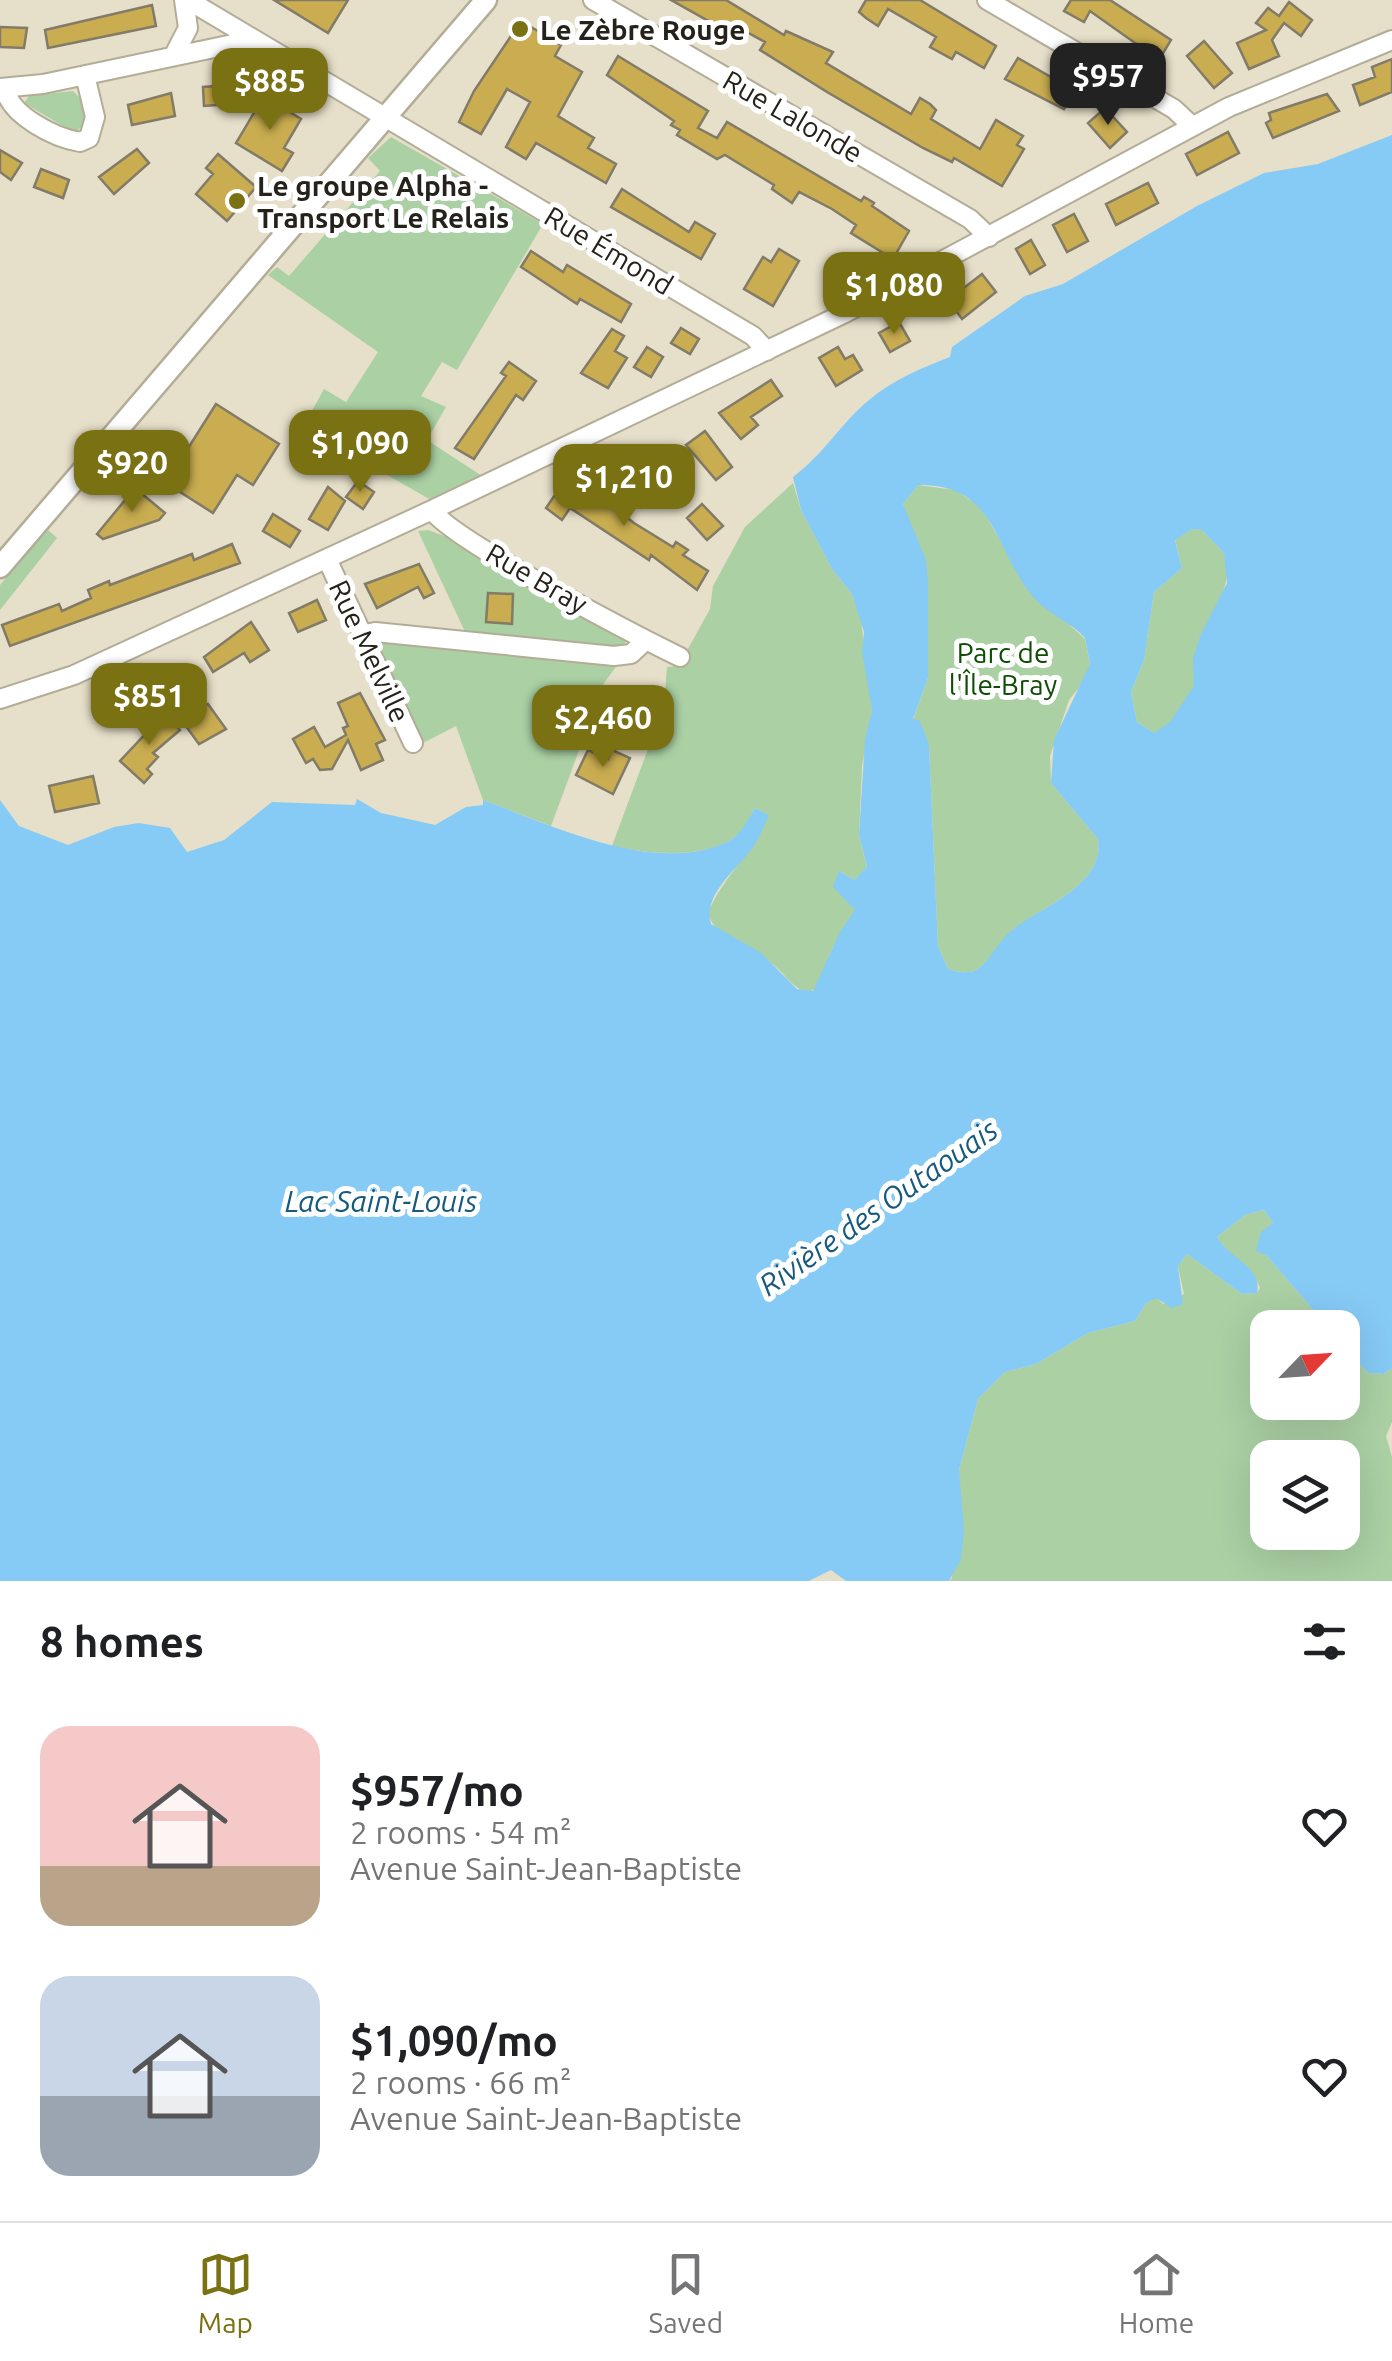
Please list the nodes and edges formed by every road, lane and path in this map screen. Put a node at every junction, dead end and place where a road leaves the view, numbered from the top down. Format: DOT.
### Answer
graph roads {
  1 [pos="186,0"];
  2 [pos="486,0"];
  3 [pos="593,0"];
  4 [pos="987,0"];
  5 [pos="252,40"];
  6 [pos="1392,40"];
  7 [pos="174,54"];
  8 [pos="85,74"];
  9 [pos="2,88"];
  10 [pos="385,118"];
  11 [pos="1191,126"];
  12 [pos="989,237"];
  13 [pos="767,351"];
  14 [pos="432,510"];
  15 [pos="326,559"];
  16 [pos="0,568"];
  17 [pos="362,634"];
  18 [pos="646,640"];
  19 [pos="680,657"];
  20 [pos="0,699"];
  21 [pos="413,743"];
  1 -- 5 [label="street, Rue Émond"];
  1 -- 7 [label="street"];
  2 -- 10 [label="main road"];
  3 -- 12 [label="street, Rue Lalonde"];
  4 -- 11 [label="street"];
  5 -- 7 [label="street"];
  5 -- 10 [label="street, Rue Émond"];
  6 -- 11 [label="street"];
  7 -- 8 [label="street"];
  8 -- 9 [label="street"];
  8 -- 9 [label="street"];
  10 -- 13 [label="street, Rue Émond"];
  10 -- 16 [label="main road"];
  11 -- 12 [label="street"];
  12 -- 13 [label="street"];
  13 -- 14 [label="street"];
  14 -- 15 [label="street"];
  14 -- 18 [label="street, Rue Bray"];
  15 -- 17 [label="street, Rue Melville"];
  15 -- 20 [label="street"];
  17 -- 18 [label="street"];
  17 -- 21 [label="street, Rue Melville"];
  18 -- 19 [label="street, Rue Bray"];
}
